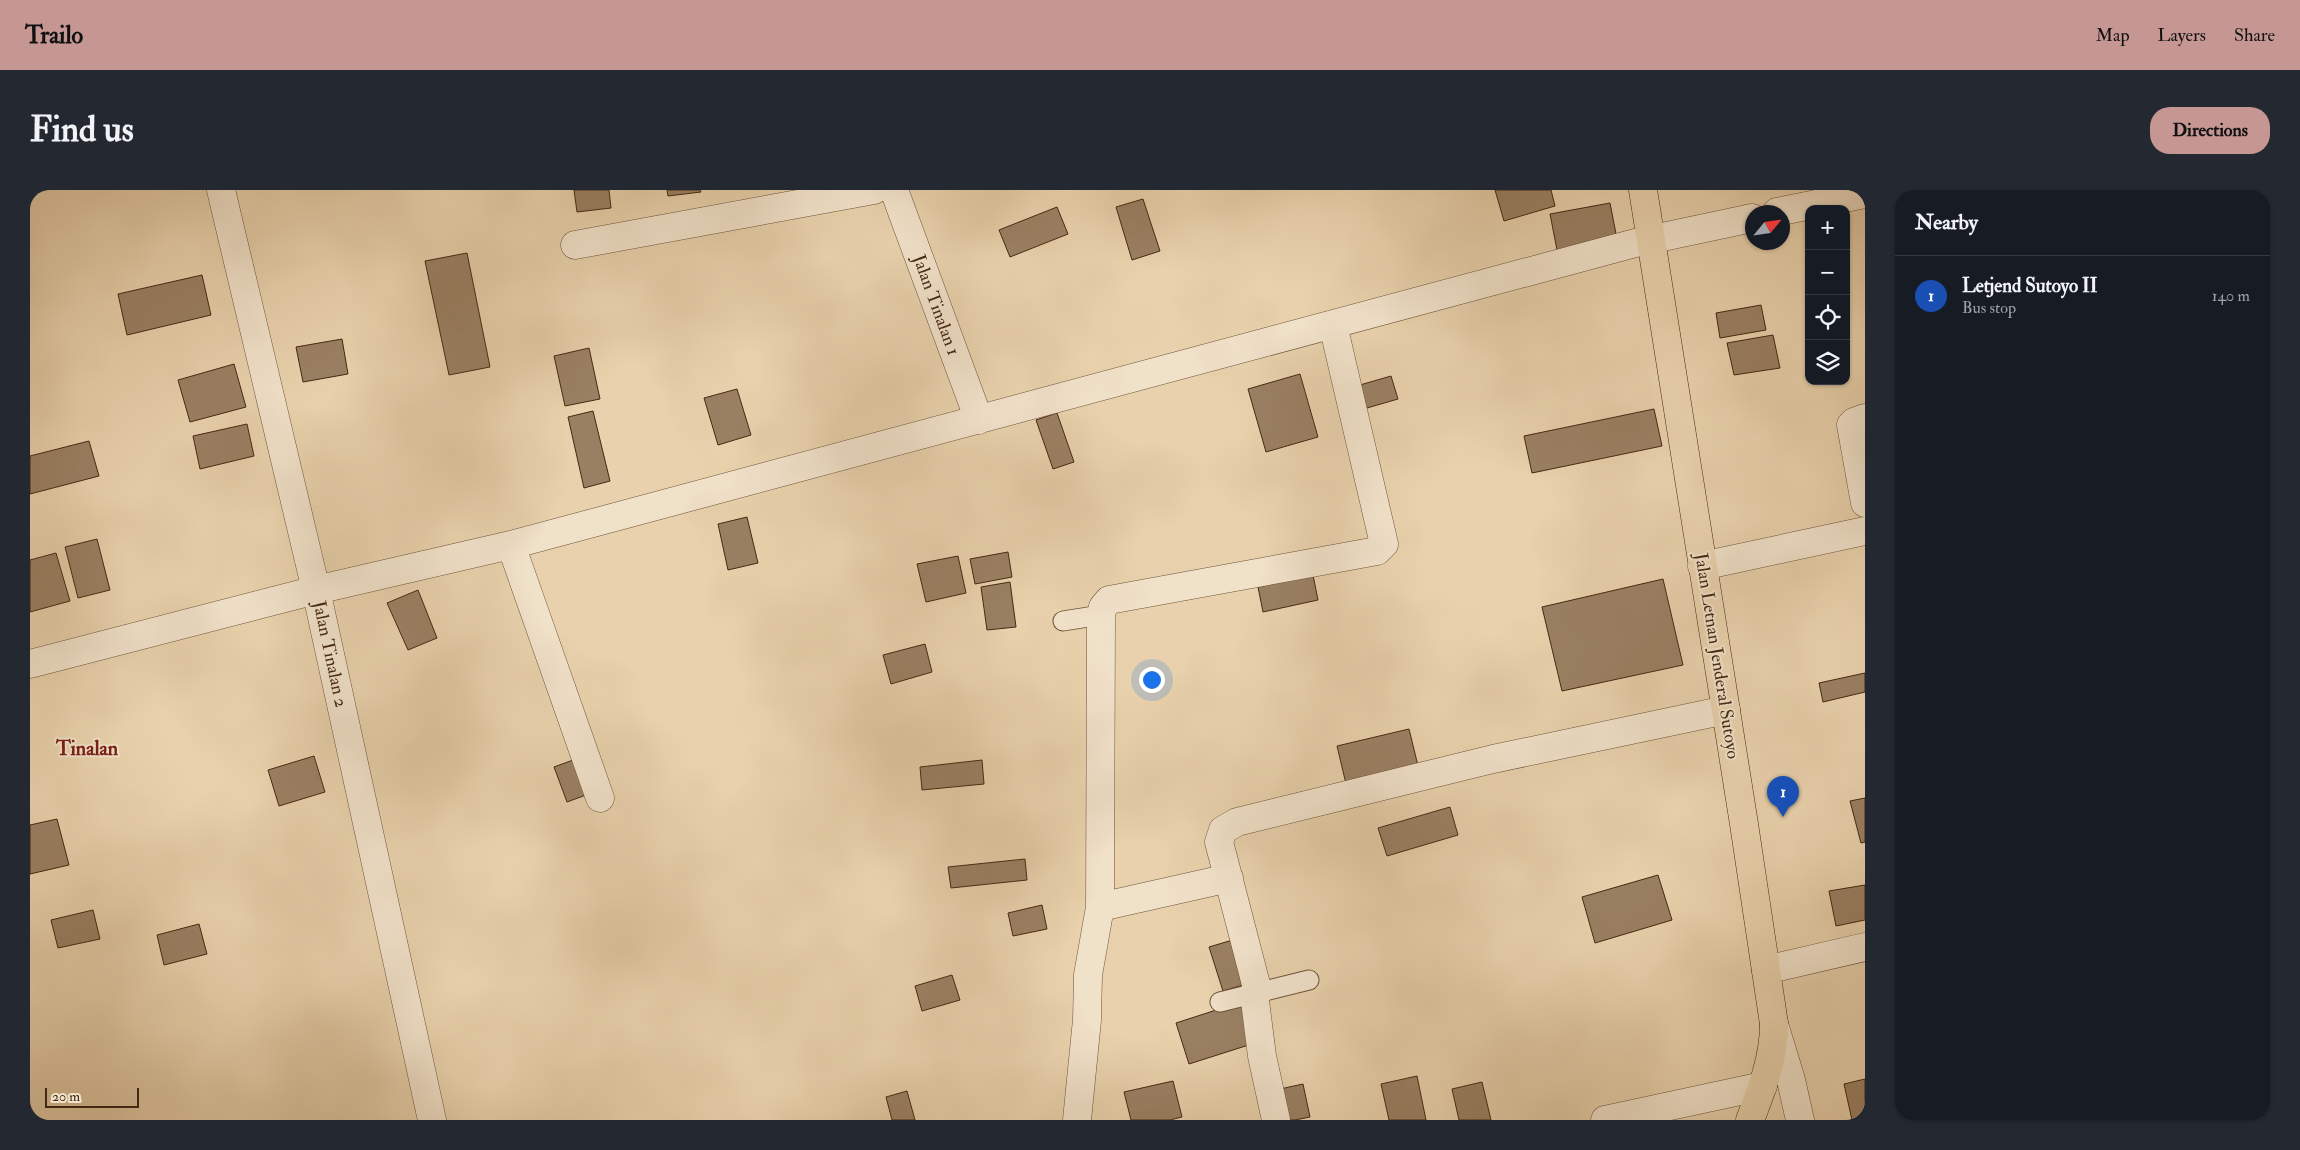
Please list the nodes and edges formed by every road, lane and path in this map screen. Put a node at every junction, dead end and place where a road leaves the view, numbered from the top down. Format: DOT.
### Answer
graph roads {
  1 [pos="221,190"];
  2 [pos="874,190"];
  3 [pos="894,190"];
  4 [pos="1643,190"];
  5 [pos="1865,194"];
  6 [pos="1790,209"];
  7 [pos="1745,219"];
  8 [pos="1651,239"];
  9 [pos="575,245"];
  10 [pos="1333,325"];
  11 [pos="1865,418"];
  12 [pos="979,420"];
  13 [pos="1865,503"];
  14 [pos="1865,530"];
  15 [pos="511,545"];
  16 [pos="1702,566"];
  17 [pos="316,590"];
  18 [pos="1101,615"];
  19 [pos="1063,621"];
  20 [pos="30,664"];
  21 [pos="1726,710"];
  22 [pos="600,798"];
  23 [pos="1229,878"];
  24 [pos="1100,907"];
  25 [pos="1865,947"];
  26 [pos="1766,970"];
  27 [pos="1309,980"];
  28 [pos="1256,993"];
  29 [pos="1220,1002"];
  30 [pos="1774,1024"];
  31 [pos="1763,1086"];
  32 [pos="432,1120"];
  33 [pos="1077,1120"];
  34 [pos="1276,1120"];
  35 [pos="1605,1120"];
  36 [pos="1750,1120"];
  37 [pos="1800,1120"];
  1 -- 17 [label="street, Jalan Tinalan 2"];
  2 -- 9 [label="street"];
  3 -- 12 [label="street, Jalan Tinalan 1"];
  4 -- 8 [label="main road, Jalan Letnan Jenderal Sutoyo"];
  5 -- 6 [label="street"];
  7 -- 8 [label="street"];
  8 -- 10 [label="street"];
  8 -- 16 [label="main road, Jalan Letnan Jenderal Sutoyo"];
  10 -- 12 [label="street"];
  10 -- 18 [label="street"];
  11 -- 13 [label="street"];
  12 -- 15 [label="street"];
  14 -- 16 [label="street"];
  15 -- 17 [label="street"];
  15 -- 22 [label="street"];
  16 -- 21 [label="main road, Jalan Letnan Jenderal Sutoyo"];
  17 -- 20 [label="street"];
  17 -- 32 [label="street, Jalan Tinalan 2"];
  18 -- 19 [label="lane"];
  18 -- 24 [label="street"];
  21 -- 23 [label="street"];
  21 -- 26 [label="main road, Jalan Letnan Jenderal Sutoyo"];
  23 -- 24 [label="street"];
  23 -- 28 [label="street"];
  24 -- 33 [label="street"];
  25 -- 26 [label="street"];
  26 -- 30 [label="main road, Jalan Letnan Jenderal Sutoyo"];
  27 -- 28 [label="lane"];
  28 -- 29 [label="lane"];
  28 -- 34 [label="street"];
  30 -- 31 [label="main road, Jalan Letnan Jenderal Sutoyo"];
  30 -- 37 [label="street"];
  31 -- 35 [label="street"];
  31 -- 36 [label="main road, Jalan Letnan Jenderal Sutoyo"];
}
